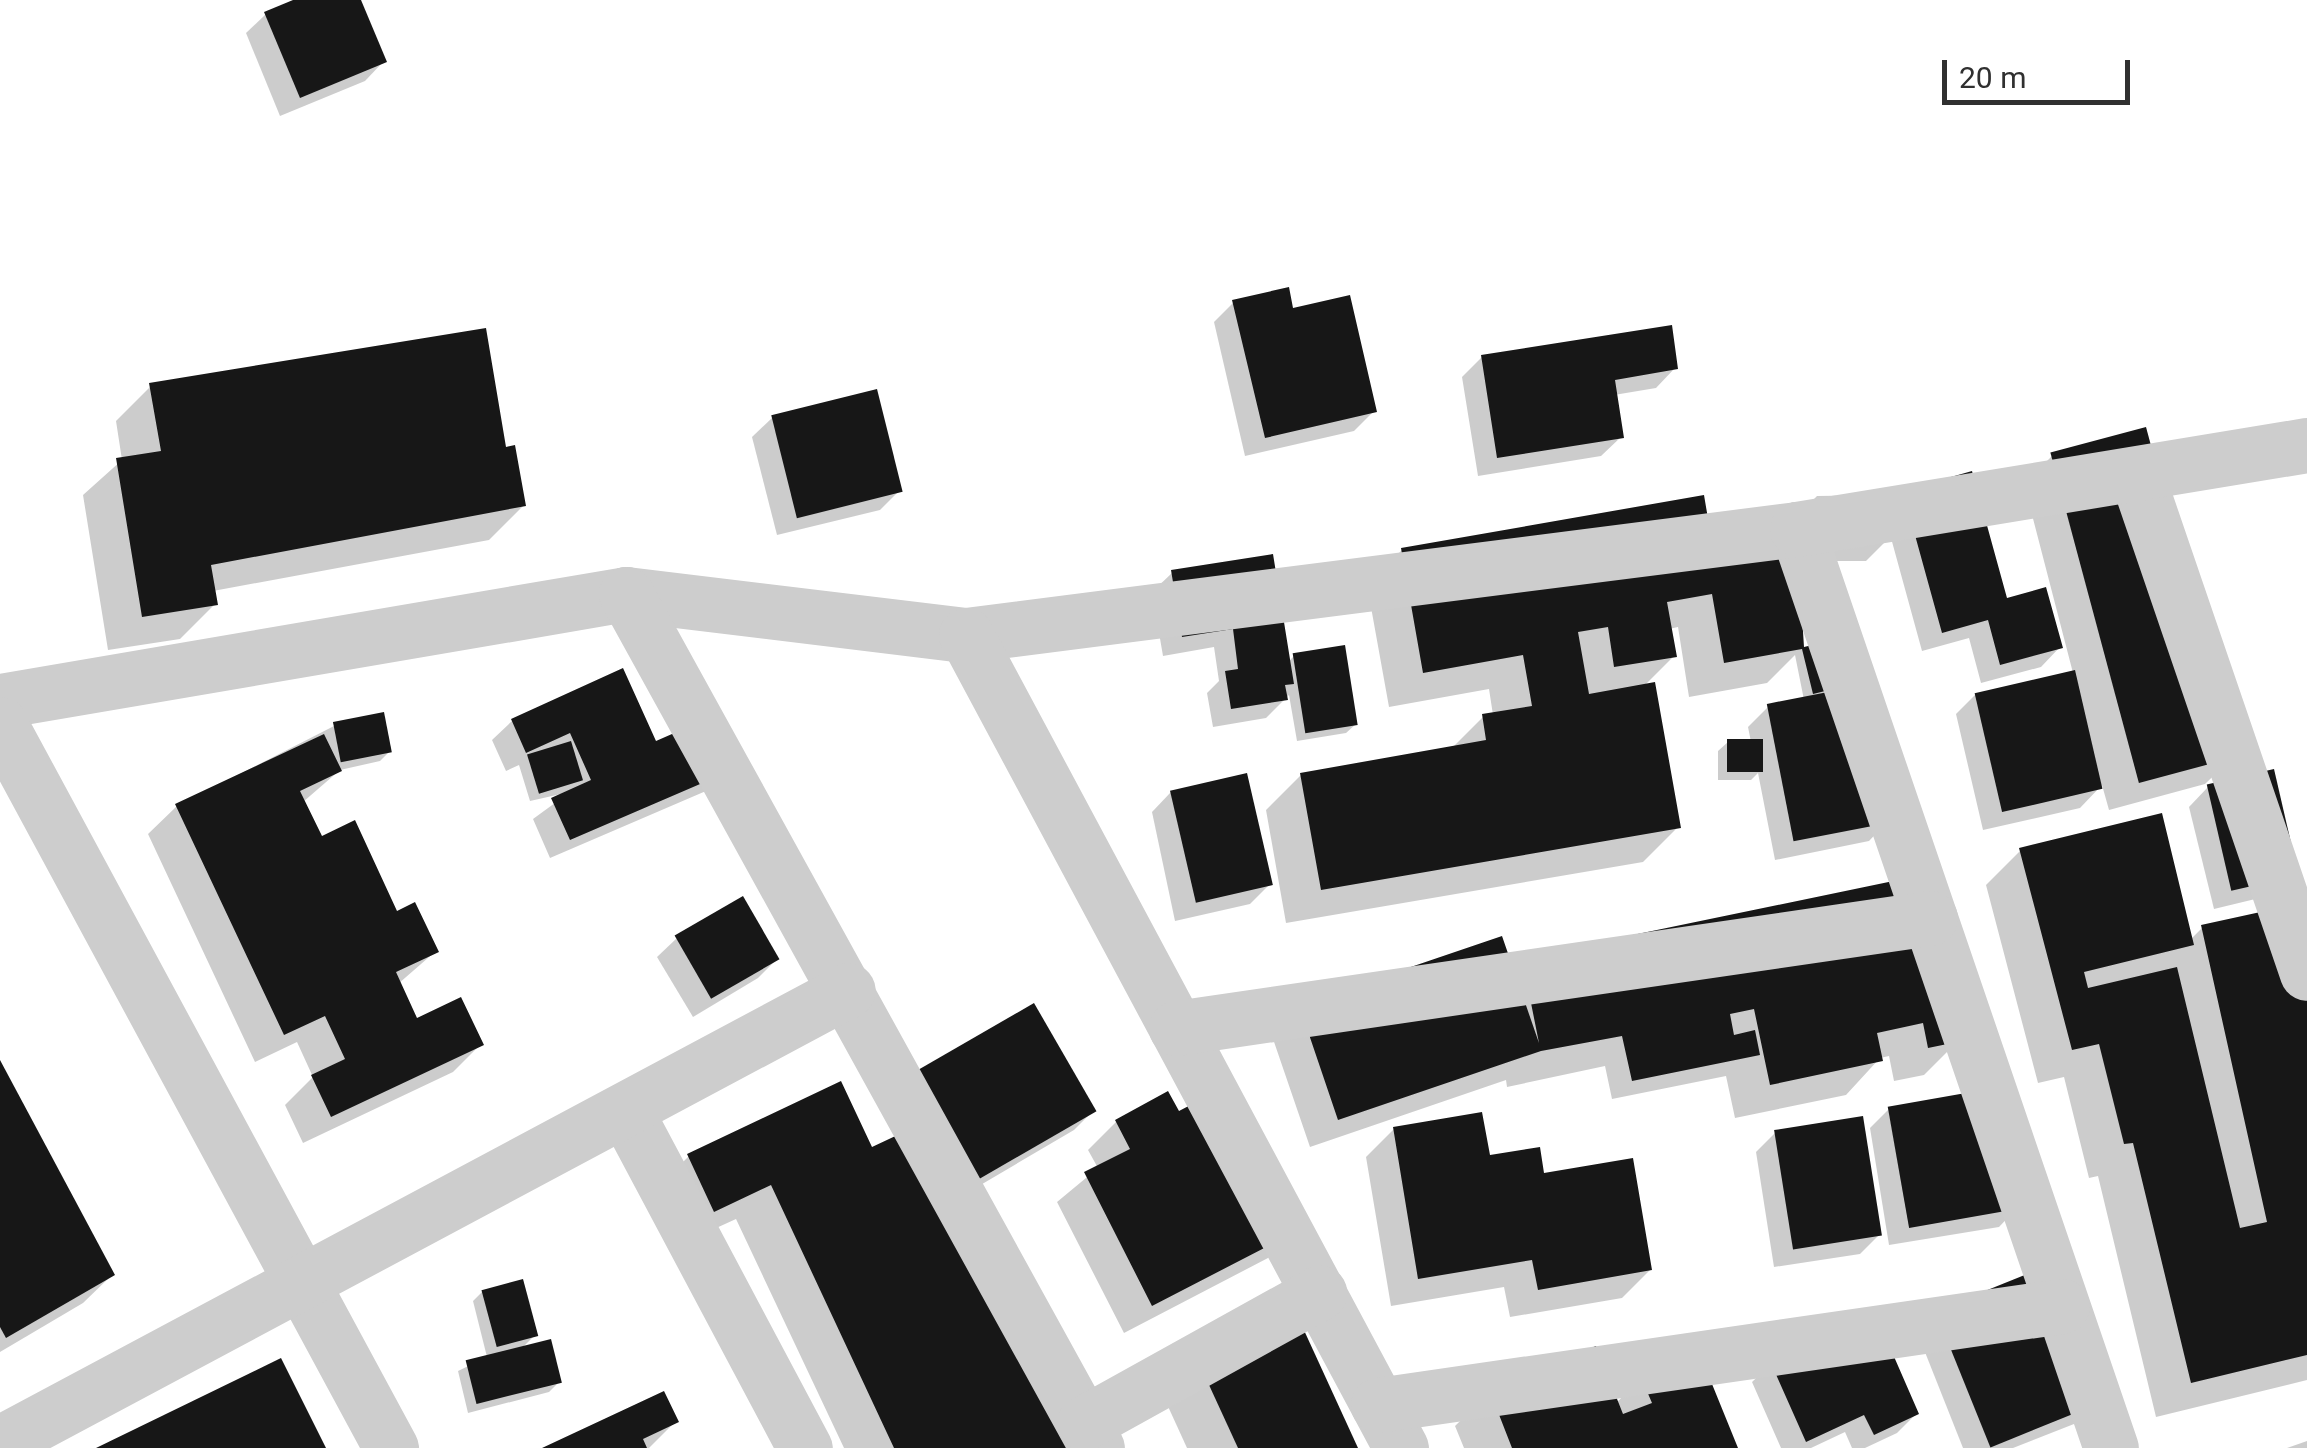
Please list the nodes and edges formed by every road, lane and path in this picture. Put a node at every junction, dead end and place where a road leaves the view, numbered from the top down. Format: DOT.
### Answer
graph roads {
  1 [pos="2307,445"];
  2 [pos="2137,476"];
  3 [pos="1797,529"];
  4 [pos="626,594"];
  5 [pos="966,634"];
  6 [pos="0,701"];
  7 [pos="0,724"];
  8 [pos="1930,918"];
  9 [pos="2307,973"];
  10 [pos="848,990"];
  11 [pos="1176,1028"];
  12 [pos="624,1110"];
  13 [pos="300,1282"];
  14 [pos="1319,1293"];
  15 [pos="2062,1306"];
  16 [pos="7,1423"];
  17 [pos="1390,1426"];
  18 [pos="1090,1436"];
  19 [pos="390,1448"];
  20 [pos="805,1448"];
  21 [pos="2110,1448"];
  1 -- 2 [label="street"];
  2 -- 3 [label="street"];
  2 -- 9 [label="street"];
  3 -- 5 [label="street"];
  3 -- 8 [label="street"];
  4 -- 5 [label="street"];
  4 -- 6 [label="street"];
  4 -- 10 [label="street"];
  5 -- 11 [label="street"];
  7 -- 13 [label="street"];
  8 -- 11 [label="street"];
  8 -- 15 [label="street"];
  10 -- 12 [label="street"];
  10 -- 18 [label="street"];
  11 -- 14 [label="street"];
  12 -- 13 [label="street"];
  12 -- 20 [label="street"];
  13 -- 16 [label="street"];
  13 -- 19 [label="street"];
  14 -- 17 [label="street"];
  14 -- 18 [label="street"];
  15 -- 17 [label="street"];
  15 -- 21 [label="street"];
}
